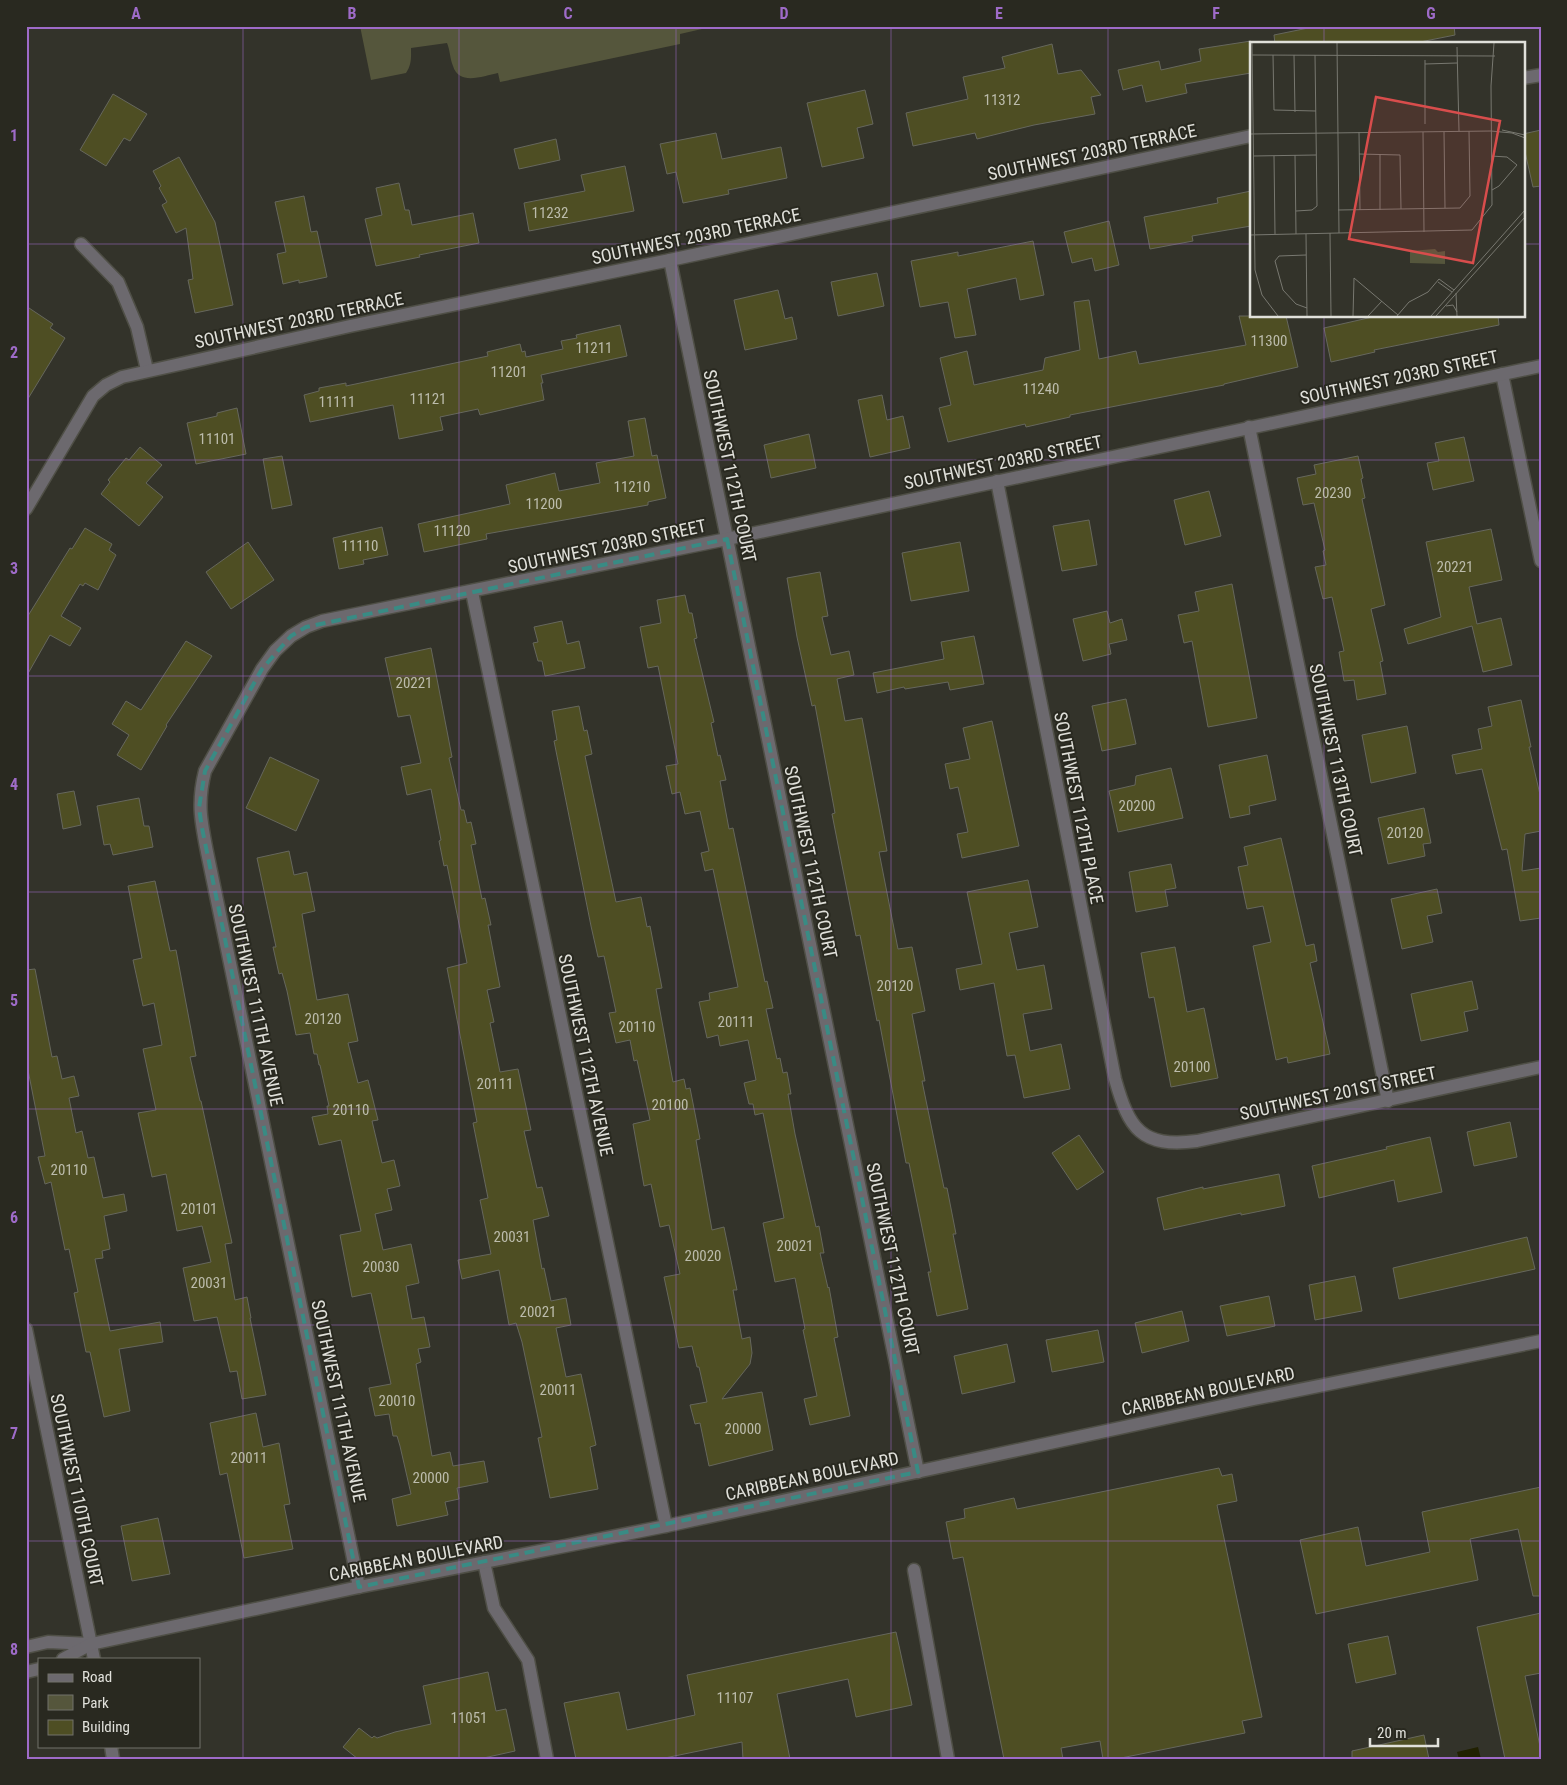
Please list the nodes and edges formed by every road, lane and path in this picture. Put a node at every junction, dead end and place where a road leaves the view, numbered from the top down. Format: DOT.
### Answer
graph roads {
  1 [pos="1541,75"];
  2 [pos="1524,78"];
  3 [pos="1250,136"];
  4 [pos="82,244"];
  5 [pos="670,260"];
  6 [pos="1541,366"];
  7 [pos="147,370"];
  8 [pos="1502,374"];
  9 [pos="1249,427"];
  10 [pos="996,482"];
  11 [pos="26,509"];
  12 [pos="727,539"];
  13 [pos="1541,561"];
  14 [pos="472,592"];
  15 [pos="1541,1067"];
  16 [pos="1388,1100"];
  17 [pos="1143,1135"];
  18 [pos="27,1333"];
  19 [pos="1541,1342"];
  20 [pos="918,1472"];
  21 [pos="666,1526"];
  22 [pos="484,1562"];
  23 [pos="914,1570"];
  24 [pos="359,1587"];
  25 [pos="91,1644"];
  26 [pos="26,1647"];
  27 [pos="65,1658"];
  28 [pos="94,1658"];
  29 [pos="547,1759"];
  30 [pos="948,1759"];
  1 -- 2 [label="street"];
  3 -- 5 [label="street, SOUTHWEST 203RD TERRACE"];
  4 -- 7 [label="street"];
  5 -- 7 [label="street, SOUTHWEST 203RD TERRACE"];
  5 -- 12 [label="street, SOUTHWEST 112TH COURT"];
  6 -- 8 [label="street, SOUTHWEST 203RD STREET"];
  7 -- 11 [label="street"];
  8 -- 9 [label="street, SOUTHWEST 203RD STREET"];
  8 -- 13 [label="street"];
  9 -- 10 [label="street, SOUTHWEST 203RD STREET"];
  9 -- 16 [label="street, SOUTHWEST 113TH COURT"];
  10 -- 12 [label="street, SOUTHWEST 203RD STREET"];
  10 -- 17 [label="street, SOUTHWEST 112TH PLACE"];
  12 -- 14 [label="street, SOUTHWEST 203RD STREET"];
  12 -- 20 [label="street, SOUTHWEST 112TH COURT"];
  14 -- 21 [label="street, SOUTHWEST 112TH AVENUE"];
  14 -- 24 [label="street, SOUTHWEST 111TH AVENUE"];
  15 -- 16 [label="street, SOUTHWEST 201ST STREET"];
  16 -- 17 [label="street, SOUTHWEST 201ST STREET"];
  18 -- 25 [label="street, SOUTHWEST 110TH COURT"];
  19 -- 20 [label="street, CARIBBEAN BOULEVARD"];
  20 -- 21 [label="street, CARIBBEAN BOULEVARD"];
  21 -- 22 [label="street, CARIBBEAN BOULEVARD"];
  22 -- 24 [label="street, CARIBBEAN BOULEVARD"];
  22 -- 29 [label="street"];
  23 -- 30 [label="street"];
  24 -- 25 [label="street, CARIBBEAN BOULEVARD"];
  25 -- 26 [label="street, CARIBBEAN BOULEVARD"];
  25 -- 27 [label="street, CARIBBEAN BOULEVARD"];
  25 -- 28 [label="street, SOUTHWEST 110TH COURT"];
}
